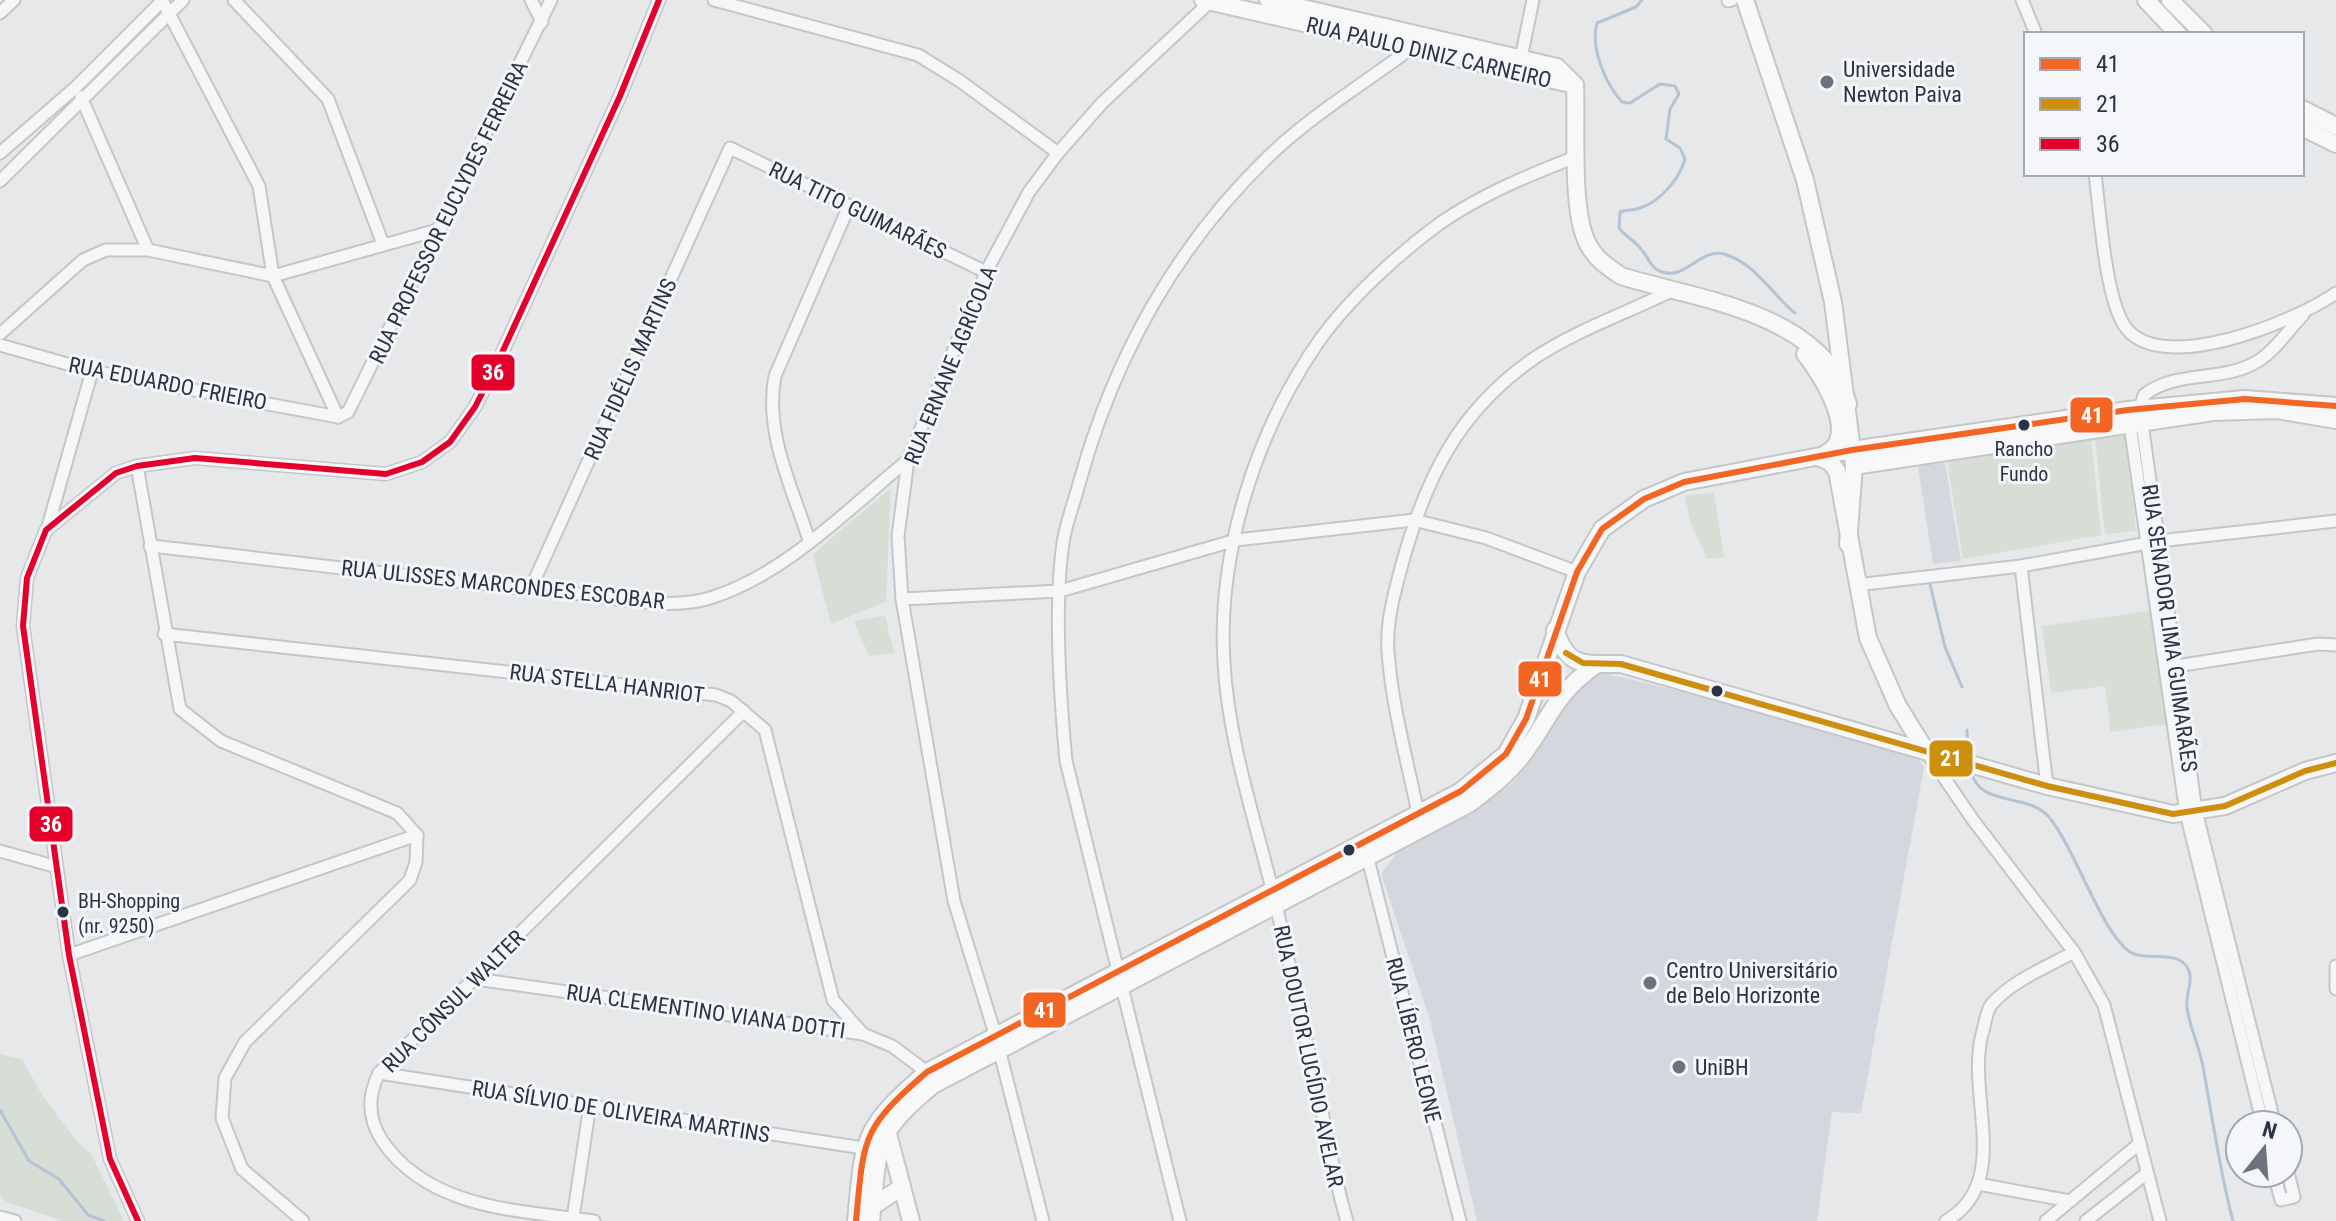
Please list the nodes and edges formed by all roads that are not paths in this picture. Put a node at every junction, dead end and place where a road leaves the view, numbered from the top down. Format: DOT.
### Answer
graph roads {
  1 [pos="14,0"];
  2 [pos="183,0"];
  3 [pos="234,0"];
  4 [pos="531,0"];
  5 [pos="551,0"];
  6 [pos="659,0"];
  7 [pos="714,0"];
  8 [pos="1268,0"];
  9 [pos="1533,0"];
  10 [pos="1745,0"];
  11 [pos="2022,0"];
  12 [pos="2146,0"];
  13 [pos="2170,0"];
  14 [pos="1206,1"];
  15 [pos="164,3"];
  16 [pos="1300,10"];
  17 [pos="0,13"];
  18 [pos="542,22"];
  19 [pos="2035,32"];
  20 [pos="2176,32"];
  21 [pos="2202,32"];
  22 [pos="1413,47"];
  23 [pos="1521,58"];
  24 [pos="1575,85"];
  25 [pos="75,88"];
  26 [pos="83,102"];
  27 [pos="2304,110"];
  28 [pos="2336,126"];
  29 [pos="2304,128"];
  30 [pos="2336,144"];
  31 [pos="730,148"];
  32 [pos="0,153"];
  33 [pos="1058,153"];
  34 [pos="1578,156"];
  35 [pos="2095,176"];
  36 [pos="0,181"];
  37 [pos="849,206"];
  38 [pos="441,229"];
  39 [pos="383,244"];
  40 [pos="148,250"];
  41 [pos="986,272"];
  42 [pos="273,276"];
  43 [pos="1646,284"];
  44 [pos="1673,290"];
  45 [pos="2336,293"];
  46 [pos="1833,302"];
  47 [pos="1643,305"];
  48 [pos="2303,315"];
  49 [pos="1829,325"];
  50 [pos="0,334"];
  51 [pos="1789,334"];
  52 [pos="0,345"];
  53 [pos="1808,345"];
  54 [pos="1829,365"];
  55 [pos="92,371"];
  56 [pos="1831,393"];
  57 [pos="1848,404"];
  58 [pos="2336,406"];
  59 [pos="2135,416"];
  60 [pos="338,417"];
  61 [pos="2336,420"];
  62 [pos="1818,457"];
  63 [pos="1853,458"];
  64 [pos="908,460"];
  65 [pos="137,466"];
  66 [pos="1414,520"];
  67 [pos="2336,521"];
  68 [pos="46,530"];
  69 [pos="809,540"];
  70 [pos="1236,540"];
  71 [pos="2154,542"];
  72 [pos="1848,544"];
  73 [pos="150,546"];
  74 [pos="2021,566"];
  75 [pos="1577,572"];
  76 [pos="1856,585"];
  77 [pos="530,590"];
  78 [pos="1060,591"];
  79 [pos="902,599"];
  80 [pos="1555,630"];
  81 [pos="164,634"];
  82 [pos="2336,645"];
  83 [pos="1596,665"];
  84 [pos="2169,668"];
  85 [pos="1897,702"];
  86 [pos="744,711"];
  87 [pos="1891,739"];
  88 [pos="1926,751"];
  89 [pos="1962,762"];
  90 [pos="2336,763"];
  91 [pos="2047,786"];
  92 [pos="2191,812"];
  93 [pos="1418,813"];
  94 [pos="417,835"];
  95 [pos="1382,835"];
  96 [pos="0,851"];
  97 [pos="1368,859"];
  98 [pos="57,867"];
  99 [pos="1274,898"];
  100 [pos="2074,952"];
  101 [pos="69,955"];
  102 [pos="2336,966"];
  103 [pos="476,979"];
  104 [pos="1120,980"];
  105 [pos="2336,989"];
  106 [pos="863,1034"];
  107 [pos="997,1045"];
  108 [pos="927,1072"];
  109 [pos="379,1073"];
  110 [pos="590,1105"];
  111 [pos="2259,1109"];
  112 [pos="2271,1109"];
  113 [pos="887,1130"];
  114 [pos="2140,1143"];
  115 [pos="863,1148"];
  116 [pos="2147,1173"];
  117 [pos="1978,1184"];
  118 [pos="859,1186"];
  119 [pos="902,1187"];
  120 [pos="2278,1189"];
  121 [pos="2292,1189"];
  122 [pos="2070,1201"];
  123 [pos="876,1209"];
  124 [pos="0,1217"];
  125 [pos="573,1218"];
  126 [pos="910,1218"];
  127 [pos="15,1221"];
  128 [pos="138,1221"];
  129 [pos="303,1221"];
  130 [pos="594,1221"];
  131 [pos="856,1221"];
  132 [pos="1043,1221"];
  133 [pos="1180,1221"];
  134 [pos="1347,1221"];
  135 [pos="1460,1221"];
  136 [pos="1946,1221"];
  137 [pos="2046,1221"];
  138 [pos="2086,1221"];
  139 [pos="2160,1221"];
  1 -- 17 [label="street"];
  2 -- 15 [label="street"];
  3 -- 39 [label="street"];
  4 -- 18 [label="street"];
  5 -- 18 [label="street, RUA PROFESSOR EUCLYDES FERREIRA"];
  6 -- 65 [label="street"];
  7 -- 33 [label="street"];
  8 -- 16 [label="main road, RUA PAULO DINIZ CARNEIRO"];
  9 -- 23 [label="street"];
  10 -- 46 [label="main road"];
  11 -- 19 [label="street"];
  12 -- 20 [label="main road"];
  13 -- 21 [label="main road"];
  14 -- 16 [label="main road, RUA PAULO DINIZ CARNEIRO"];
  14 -- 33 [label="street, RUA ERNANE AGRÍCOLA"];
  15 -- 25 [label="street"];
  15 -- 26 [label="street"];
  15 -- 42 [label="street"];
  16 -- 22 [label="main road, RUA PAULO DINIZ CARNEIRO"];
  16 -- 23 [label="main road, RUA PAULO DINIZ CARNEIRO"];
  18 -- 38 [label="street, RUA PROFESSOR EUCLYDES FERREIRA"];
  22 -- 24 [label="main road, RUA PAULO DINIZ CARNEIRO"];
  22 -- 78 [label="street"];
  23 -- 24 [label="main road, RUA PAULO DINIZ CARNEIRO"];
  24 -- 34 [label="main road"];
  25 -- 26 [label="street"];
  25 -- 32 [label="street"];
  26 -- 36 [label="street"];
  26 -- 40 [label="street"];
  27 -- 28 [label="main road"];
  29 -- 30 [label="main road"];
  31 -- 37 [label="street, RUA TITO GUIMARÃES"];
  31 -- 77 [label="street, RUA FIDÉLIS MARTINS"];
  33 -- 41 [label="street, RUA ERNANE AGRÍCOLA"];
  34 -- 43 [label="main road"];
  34 -- 70 [label="street, RUA DOUTOR LUCÍDIO AVELAR"];
  35 -- 48 [label="street"];
  37 -- 41 [label="street, RUA TITO GUIMARÃES"];
  37 -- 69 [label="street"];
  38 -- 39 [label="street"];
  38 -- 60 [label="street, RUA PROFESSOR EUCLYDES FERREIRA"];
  39 -- 42 [label="street"];
  40 -- 42 [label="street"];
  40 -- 50 [label="street"];
  41 -- 64 [label="street, RUA ERNANE AGRÍCOLA"];
  42 -- 60 [label="street"];
  43 -- 44 [label="main road"];
  43 -- 47 [label="street"];
  44 -- 47 [label="street"];
  44 -- 51 [label="main road"];
  45 -- 48 [label="street"];
  46 -- 49 [label="main road"];
  46 -- 57 [label="main road"];
  47 -- 66 [label="street"];
  48 -- 59 [label="street"];
  49 -- 53 [label="main road"];
  49 -- 54 [label="main road"];
  51 -- 53 [label="main road"];
  51 -- 56 [label="main road"];
  52 -- 55 [label="street, RUA EDUARDO FRIEIRO"];
  53 -- 54 [label="main road"];
  54 -- 56 [label="main road"];
  54 -- 57 [label="main road"];
  55 -- 60 [label="street, RUA EDUARDO FRIEIRO"];
  55 -- 68 [label="street"];
  56 -- 62 [label="main road"];
  57 -- 63 [label="main road"];
  58 -- 59 [label="main road"];
  59 -- 61 [label="main road"];
  59 -- 63 [label="main road"];
  59 -- 71 [label="street, RUA SENADOR LIMA GUIMARÃES"];
  62 -- 63 [label="main road"];
  62 -- 72 [label="main road"];
  62 -- 75 [label="main road"];
  63 -- 72 [label="main road"];
  64 -- 69 [label="street, RUA ULISSES MARCONDES ESCOBAR"];
  64 -- 79 [label="street, RUA ERNANE AGRÍCOLA"];
  65 -- 68 [label="street"];
  65 -- 73 [label="street"];
  66 -- 70 [label="street"];
  66 -- 75 [label="street"];
  66 -- 93 [label="street"];
  67 -- 71 [label="street"];
  68 -- 98 [label="street"];
  69 -- 77 [label="street, RUA ULISSES MARCONDES ESCOBAR"];
  70 -- 78 [label="street"];
  70 -- 99 [label="street, RUA DOUTOR LUCÍDIO AVELAR"];
  71 -- 74 [label="street"];
  71 -- 84 [label="street, RUA SENADOR LIMA GUIMARÃES"];
  72 -- 76 [label="main road"];
  73 -- 77 [label="street, RUA ULISSES MARCONDES ESCOBAR"];
  73 -- 81 [label="street"];
  74 -- 76 [label="street"];
  74 -- 91 [label="street"];
  75 -- 80 [label="main road"];
  76 -- 85 [label="main road"];
  78 -- 79 [label="street"];
  78 -- 104 [label="street"];
  79 -- 107 [label="street, RUA ERNANE AGRÍCOLA"];
  80 -- 83 [label="main road"];
  80 -- 93 [label="main road"];
  81 -- 86 [label="street, RUA STELLA HANRIOT"];
  81 -- 94 [label="street"];
  82 -- 84 [label="street"];
  83 -- 87 [label="main road"];
  83 -- 97 [label="main road"];
  84 -- 92 [label="street, RUA SENADOR LIMA GUIMARÃES"];
  85 -- 87 [label="main road"];
  85 -- 88 [label="main road"];
  85 -- 89 [label="main road"];
  86 -- 103 [label="street, RUA CÔNSUL WALTER"];
  86 -- 106 [label="street, RUA STELLA HANRIOT"];
  87 -- 88 [label="main road"];
  88 -- 89 [label="main road"];
  88 -- 100 [label="street"];
  89 -- 91 [label="main road"];
  90 -- 92 [label="main road"];
  91 -- 92 [label="main road"];
  92 -- 111 [label="street, RUA SENADOR LIMA GUIMARÃES"];
  92 -- 112 [label="street, RUA SENADOR LIMA GUIMARÃES"];
  93 -- 95 [label="main road"];
  94 -- 101 [label="street"];
  94 -- 129 [label="street"];
  95 -- 97 [label="main road"];
  95 -- 99 [label="main road"];
  96 -- 98 [label="street"];
  97 -- 99 [label="main road"];
  97 -- 135 [label="street, RUA LÍBERO LEONE"];
  98 -- 101 [label="street"];
  99 -- 104 [label="main road"];
  99 -- 134 [label="street, RUA DOUTOR LUCÍDIO AVELAR"];
  100 -- 114 [label="street"];
  100 -- 117 [label="street"];
  101 -- 128 [label="street"];
  102 -- 105 [label="street"];
  103 -- 106 [label="street, RUA CLEMENTINO VIANA DOTTI"];
  103 -- 109 [label="street, RUA CÔNSUL WALTER"];
  104 -- 107 [label="main road"];
  104 -- 133 [label="street"];
  106 -- 108 [label="street, RUA CLEMENTINO VIANA DOTTI"];
  107 -- 108 [label="main road"];
  107 -- 113 [label="main road"];
  107 -- 132 [label="street, RUA ERNANE AGRÍCOLA"];
  108 -- 115 [label="main road"];
  109 -- 110 [label="street, RUA SÍLVIO DE OLIVEIRA MARTINS"];
  109 -- 125 [label="street, RUA CÔNSUL WALTER"];
  110 -- 115 [label="street, RUA SÍLVIO DE OLIVEIRA MARTINS"];
  110 -- 125 [label="street"];
  113 -- 119 [label="main road"];
  113 -- 123 [label="main road"];
  114 -- 116 [label="street"];
  114 -- 122 [label="street"];
  115 -- 118 [label="main road"];
  116 -- 138 [label="street"];
  116 -- 139 [label="street"];
  117 -- 122 [label="street"];
  117 -- 136 [label="street"];
  118 -- 123 [label="main road"];
  118 -- 131 [label="main road"];
  119 -- 123 [label="main road"];
  119 -- 126 [label="main road"];
  120 -- 121 [label="street"];
  122 -- 137 [label="street"];
  123 -- 126 [label="main road"];
  124 -- 127 [label="street"];
  125 -- 130 [label="street, RUA CÔNSUL WALTER"];
}
